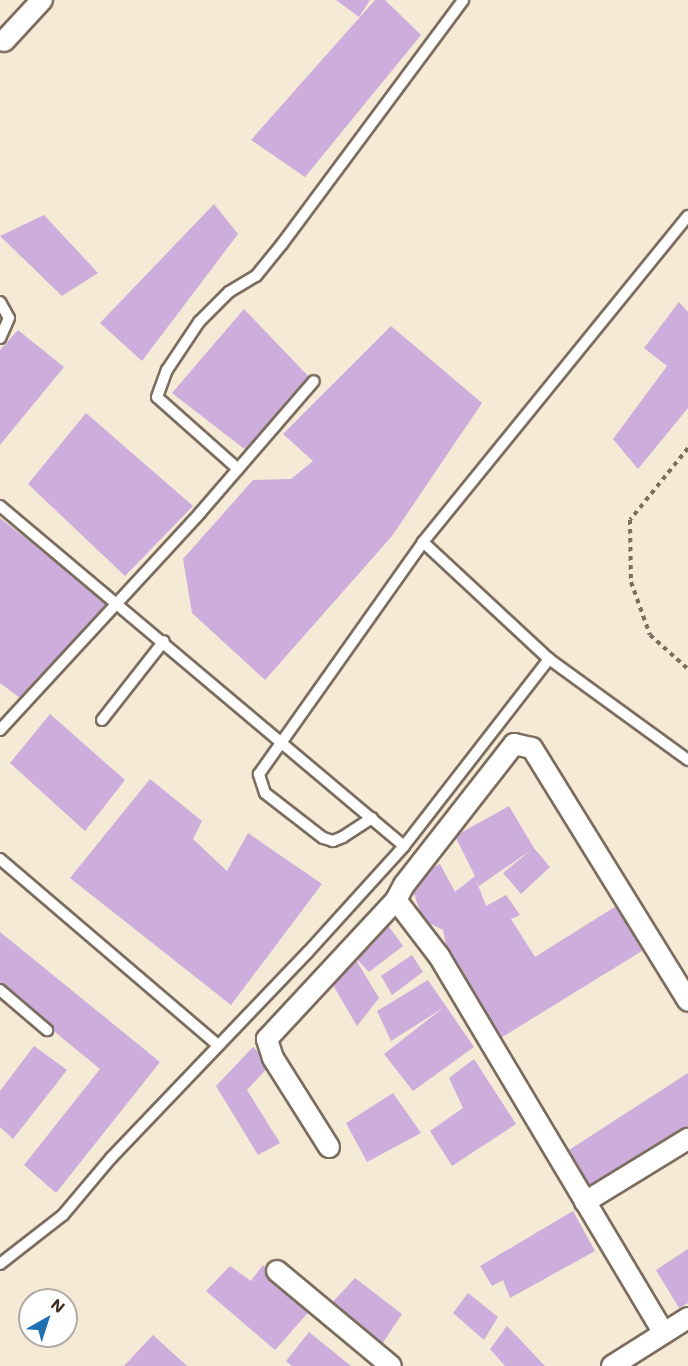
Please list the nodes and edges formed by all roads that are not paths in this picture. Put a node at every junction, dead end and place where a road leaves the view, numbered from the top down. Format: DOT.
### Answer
graph roads {
  1 [pos="42,0"];
  2 [pos="463,0"];
  3 [pos="4,41"];
  4 [pos="688,216"];
  5 [pos="0,302"];
  6 [pos="0,338"];
  7 [pos="314,381"];
  8 [pos="238,469"];
  9 [pos="0,506"];
  10 [pos="423,542"];
  11 [pos="116,603"];
  12 [pos="164,641"];
  13 [pos="549,659"];
  14 [pos="102,720"];
  15 [pos="0,730"];
  16 [pos="280,739"];
  17 [pos="688,760"];
  18 [pos="372,818"];
  19 [pos="404,846"];
  20 [pos="0,859"];
  21 [pos="396,900"];
  22 [pos="0,990"];
  23 [pos="688,1001"];
  24 [pos="47,1030"];
  25 [pos="218,1045"];
  26 [pos="688,1138"];
  27 [pos="329,1148"];
  28 [pos="585,1202"];
  29 [pos="0,1264"];
  30 [pos="277,1271"];
  31 [pos="688,1318"];
  32 [pos="664,1333"];
  33 [pos="390,1366"];
  34 [pos="612,1366"];
  1 -- 3 [label="street"];
  2 -- 8 [label="lane"];
  4 -- 10 [label="lane"];
  5 -- 6 [label="lane"];
  7 -- 8 [label="lane"];
  8 -- 11 [label="lane"];
  9 -- 11 [label="lane"];
  10 -- 13 [label="lane"];
  10 -- 16 [label="lane"];
  11 -- 12 [label="lane"];
  11 -- 15 [label="lane"];
  12 -- 14 [label="lane"];
  12 -- 16 [label="lane"];
  13 -- 17 [label="lane"];
  13 -- 19 [label="lane"];
  16 -- 18 [label="lane"];
  16 -- 18 [label="lane"];
  18 -- 19 [label="lane"];
  19 -- 25 [label="lane"];
  20 -- 25 [label="lane"];
  21 -- 23 [label="street"];
  21 -- 27 [label="street"];
  21 -- 28 [label="street"];
  22 -- 24 [label="lane"];
  25 -- 29 [label="lane"];
  26 -- 28 [label="street"];
  28 -- 32 [label="street"];
  30 -- 33 [label="street"];
  31 -- 32 [label="street"];
  32 -- 34 [label="street"];
}
